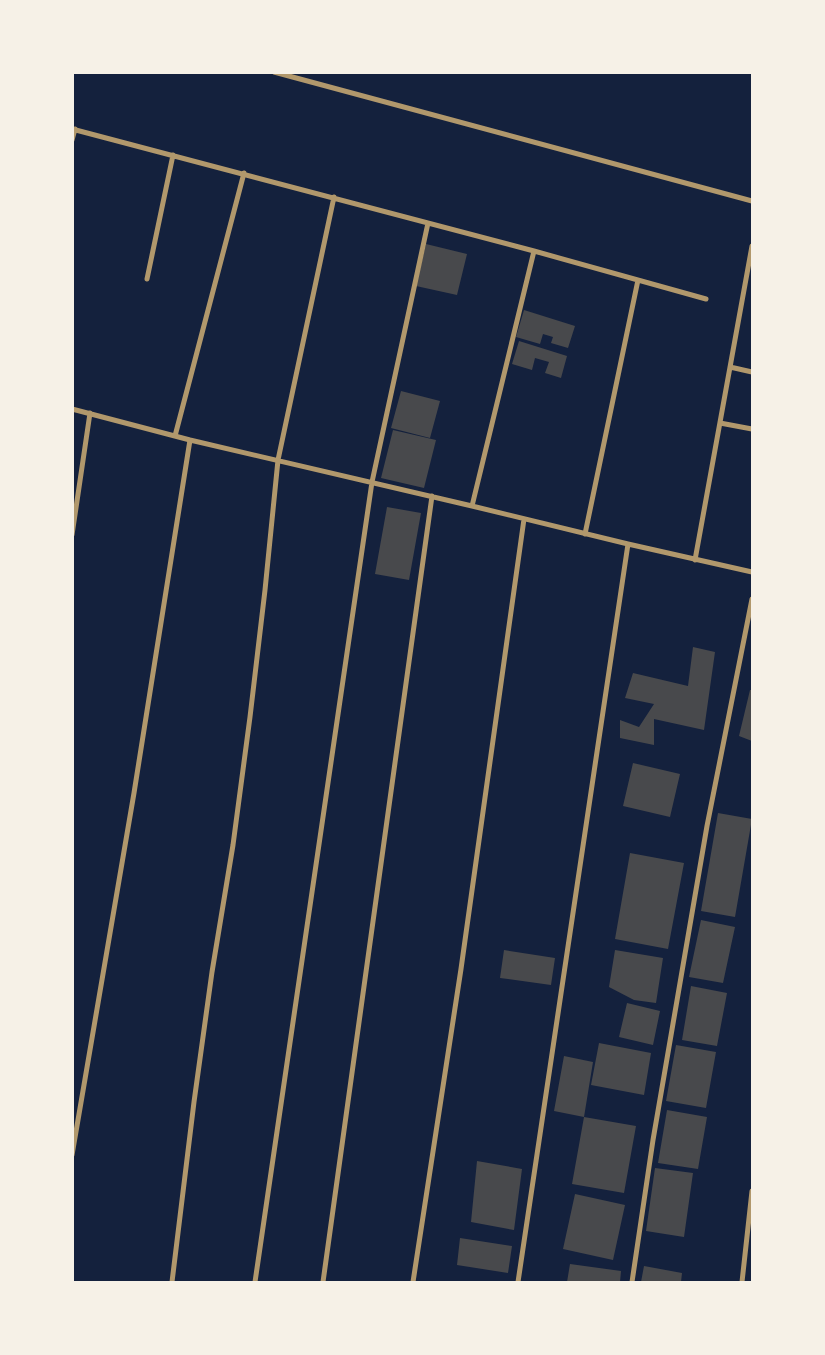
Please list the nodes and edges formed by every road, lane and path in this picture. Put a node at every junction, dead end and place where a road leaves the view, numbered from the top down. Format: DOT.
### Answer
graph roads {
  1 [pos="274,72"];
  2 [pos="74,129"];
  3 [pos="72,140"];
  4 [pos="173,155"];
  5 [pos="244,173"];
  6 [pos="334,197"];
  7 [pos="752,201"];
  8 [pos="428,222"];
  9 [pos="752,246"];
  10 [pos="534,251"];
  11 [pos="147,279"];
  12 [pos="638,280"];
  13 [pos="706,299"];
  14 [pos="730,367"];
  15 [pos="752,372"];
  16 [pos="72,409"];
  17 [pos="90,413"];
  18 [pos="720,423"];
  19 [pos="752,429"];
  20 [pos="175,436"];
  21 [pos="190,440"];
  22 [pos="278,460"];
  23 [pos="372,482"];
  24 [pos="432,496"];
  25 [pos="472,506"];
  26 [pos="524,519"];
  27 [pos="584,534"];
  28 [pos="72,535"];
  29 [pos="628,544"];
  30 [pos="695,560"];
  31 [pos="752,572"];
  32 [pos="752,599"];
  33 [pos="72,1155"];
  34 [pos="752,1191"];
  35 [pos="172,1282"];
  36 [pos="255,1282"];
  37 [pos="322,1282"];
  38 [pos="414,1282"];
  39 [pos="518,1282"];
  40 [pos="632,1282"];
  41 [pos="742,1282"];
  1 -- 7 [label="street"];
  2 -- 3 [label="street"];
  2 -- 4 [label="street"];
  4 -- 5 [label="street"];
  4 -- 11 [label="street"];
  5 -- 6 [label="street"];
  5 -- 20 [label="street"];
  6 -- 8 [label="street"];
  6 -- 22 [label="street"];
  8 -- 10 [label="street"];
  8 -- 23 [label="street"];
  9 -- 14 [label="street"];
  10 -- 12 [label="street"];
  10 -- 25 [label="street"];
  12 -- 13 [label="street"];
  12 -- 27 [label="street"];
  14 -- 15 [label="street"];
  14 -- 18 [label="street"];
  16 -- 17 [label="street"];
  17 -- 20 [label="street"];
  17 -- 28 [label="street"];
  18 -- 19 [label="street"];
  18 -- 30 [label="street"];
  20 -- 21 [label="street"];
  21 -- 22 [label="street"];
  21 -- 33 [label="street"];
  22 -- 23 [label="street"];
  22 -- 35 [label="street"];
  23 -- 24 [label="street"];
  23 -- 36 [label="street"];
  24 -- 25 [label="street"];
  24 -- 37 [label="street"];
  25 -- 26 [label="street"];
  26 -- 27 [label="street"];
  26 -- 38 [label="street"];
  27 -- 29 [label="street"];
  29 -- 30 [label="street"];
  29 -- 39 [label="street"];
  30 -- 31 [label="street"];
  32 -- 40 [label="street"];
  34 -- 41 [label="street"];
}
